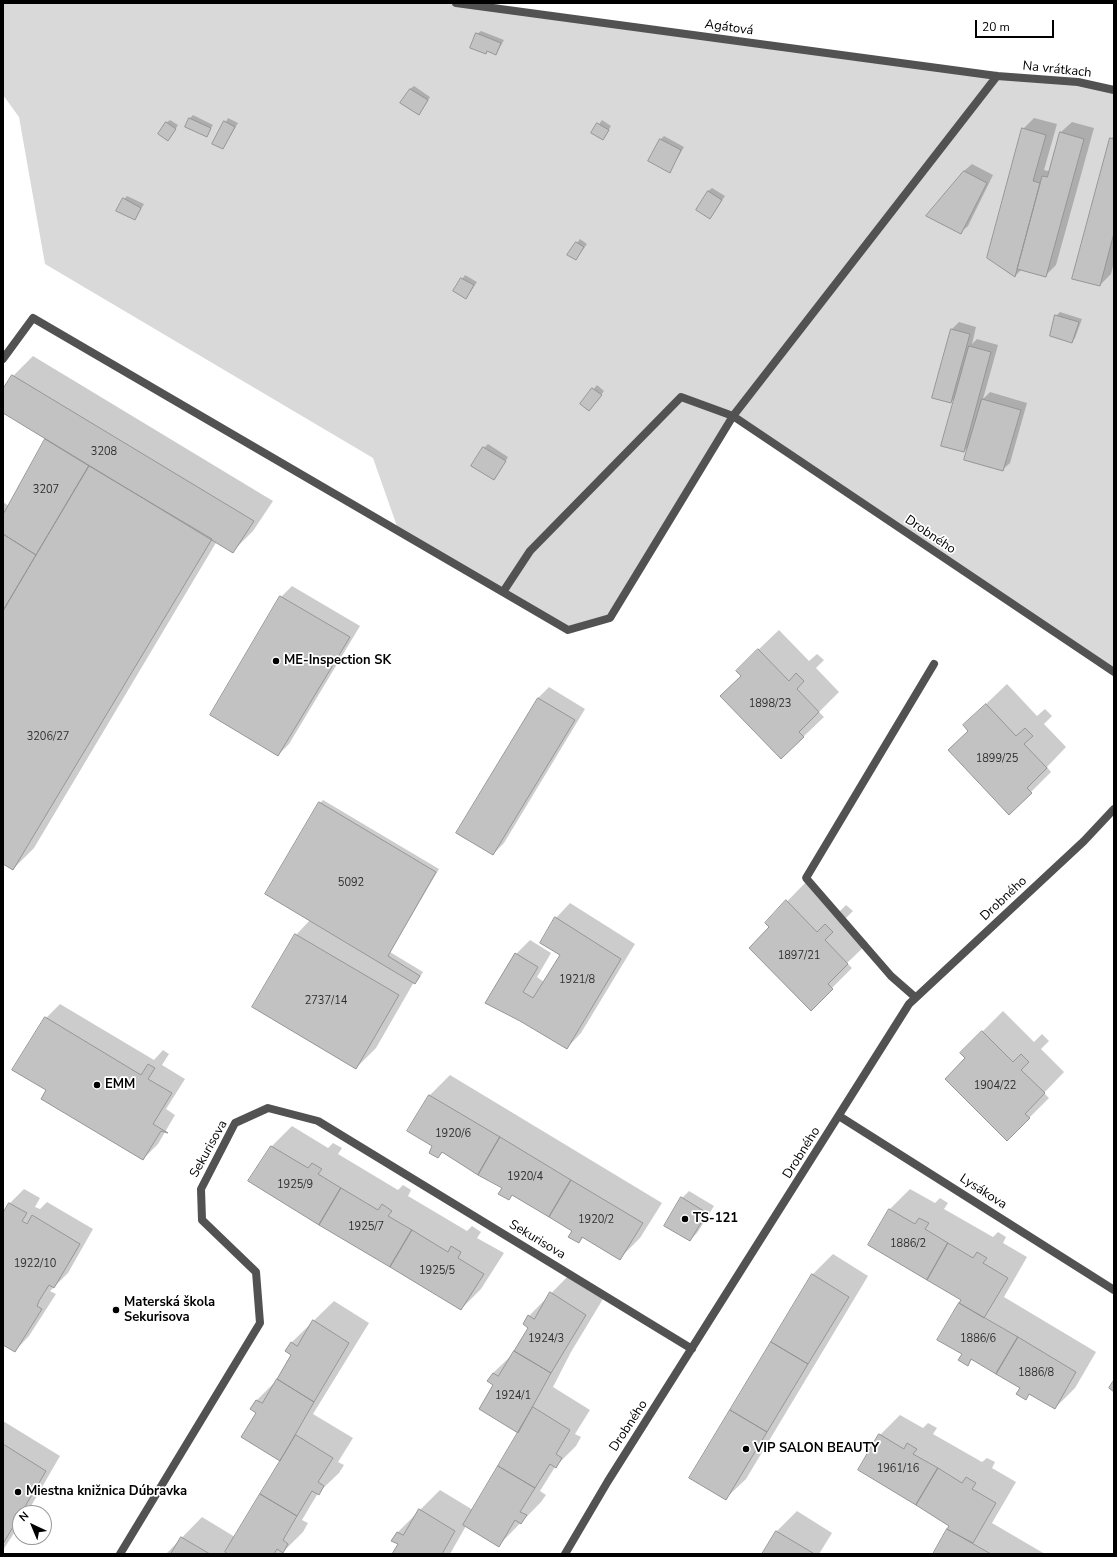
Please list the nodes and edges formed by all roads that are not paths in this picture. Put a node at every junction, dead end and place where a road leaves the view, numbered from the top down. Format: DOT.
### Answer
graph roads {
  1 [pos="456,3"];
  2 [pos="998,76"];
  3 [pos="1114,90"];
  4 [pos="3,359"];
  5 [pos="733,416"];
  6 [pos="503,592"];
  7 [pos="934,664"];
  8 [pos="1114,672"];
  9 [pos="1114,809"];
  10 [pos="915,997"];
  11 [pos="839,1116"];
  12 [pos="1114,1290"];
  13 [pos="692,1349"];
  14 [pos="120,1554"];
  15 [pos="565,1554"];
  1 -- 2 [label="street, Agátová"];
  2 -- 3 [label="street, Na vrátkach"];
  2 -- 5 [label="street"];
  4 -- 6 [label="street"];
  5 -- 6 [label="street, Drobného"];
  5 -- 6 [label="street"];
  5 -- 8 [label="street, Drobného"];
  7 -- 10 [label="street"];
  9 -- 10 [label="street, Drobného"];
  10 -- 11 [label="street, Drobného"];
  11 -- 12 [label="street, Lysákova"];
  11 -- 13 [label="street, Drobného"];
  13 -- 14 [label="street, Sekurisova"];
  13 -- 15 [label="street, Drobného"];
}
